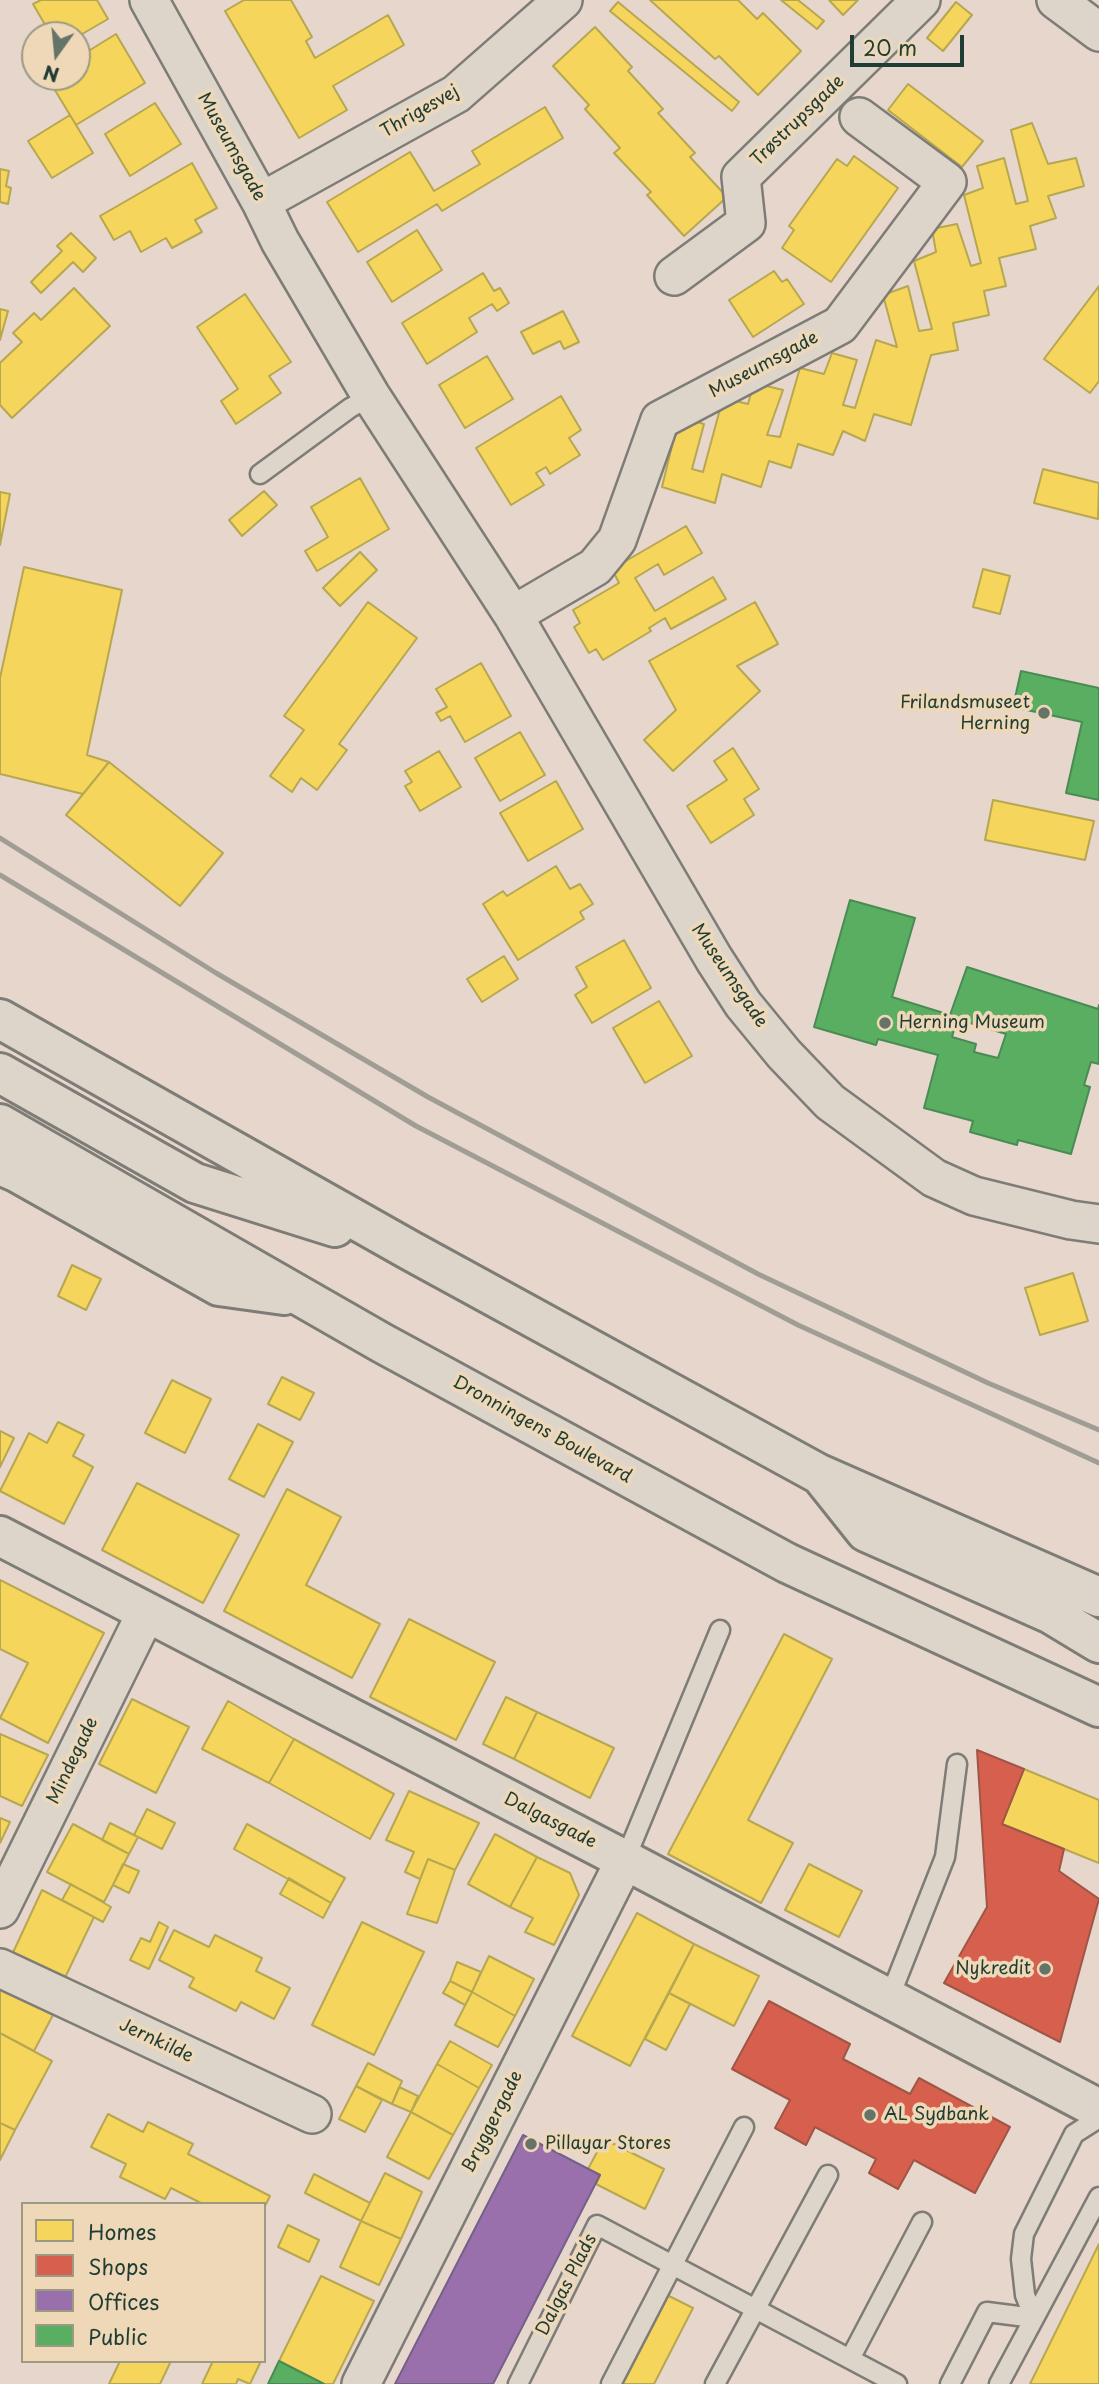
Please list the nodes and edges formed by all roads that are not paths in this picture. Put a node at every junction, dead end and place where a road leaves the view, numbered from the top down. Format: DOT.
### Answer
graph roads {
  1 [pos="149,0"];
  2 [pos="563,0"];
  3 [pos="921,0"];
  4 [pos="1056,0"];
  5 [pos="1099,32"];
  6 [pos="859,117"];
  7 [pos="261,202"];
  8 [pos="674,276"];
  9 [pos="371,397"];
  10 [pos="260,474"];
  11 [pos="513,615"];
  12 [pos="0,1019"];
  13 [pos="0,1073"];
  14 [pos="0,1124"];
  15 [pos="0,1165"];
  16 [pos="1099,1224"];
  17 [pos="411,1251"];
  18 [pos="304,1298"];
  19 [pos="819,1474"];
  20 [pos="0,1536"];
  21 [pos="1099,1597"];
  22 [pos="146,1613"];
  23 [pos="720,1630"];
  24 [pos="1099,1643"];
  25 [pos="1099,1707"];
  26 [pos="957,1764"];
  27 [pos="625,1860"];
  28 [pos="0,1909"];
  29 [pos="0,1968"];
  30 [pos="889,1998"];
  31 [pos="1099,2109"];
  32 [pos="312,2114"];
  33 [pos="1099,2118"];
  34 [pos="744,2127"];
  35 [pos="828,2175"];
  36 [pos="1099,2197"];
  37 [pos="922,2222"];
  38 [pos="673,2266"];
  39 [pos="755,2309"];
  40 [pos="1034,2318"];
  41 [pos="850,2359"];
  42 [pos="361,2384"];
  43 [pos="518,2384"];
  44 [pos="611,2384"];
  45 [pos="715,2384"];
  46 [pos="897,2384"];
  47 [pos="950,2384"];
  48 [pos="999,2384"];
  1 -- 7 [label="street, Museumsgade"];
  2 -- 7 [label="street, Thrigesvej"];
  3 -- 8 [label="street, Trøstrupsgade"];
  4 -- 5 [label="street"];
  6 -- 11 [label="street, Museumsgade"];
  7 -- 9 [label="street, Museumsgade"];
  9 -- 10 [label="lane"];
  9 -- 11 [label="street, Museumsgade"];
  11 -- 16 [label="street, Museumsgade"];
  12 -- 17 [label="main road"];
  13 -- 17 [label="main road"];
  14 -- 18 [label="main road, Dronningens Boulevard"];
  15 -- 18 [label="main road"];
  17 -- 19 [label="main road"];
  18 -- 25 [label="main road, Dronningens Boulevard"];
  19 -- 21 [label="main road"];
  19 -- 24 [label="main road"];
  20 -- 22 [label="main road, Dalgasgade"];
  22 -- 27 [label="main road, Dalgasgade"];
  22 -- 28 [label="street, Mindegade"];
  23 -- 27 [label="lane"];
  26 -- 30 [label="lane"];
  27 -- 30 [label="main road, Dalgasgade"];
  27 -- 42 [label="street, Bryggergade"];
  29 -- 32 [label="street, Jernkilde"];
  30 -- 31 [label="main road, Dalgasgade"];
  33 -- 40 [label="lane"];
  34 -- 38 [label="lane"];
  35 -- 39 [label="lane"];
  36 -- 40 [label="lane"];
  37 -- 41 [label="lane"];
  38 -- 39 [label="lane, Dalgas Plads"];
  38 -- 43 [label="lane, Dalgas Plads"];
  38 -- 44 [label="lane"];
  39 -- 41 [label="lane, Dalgas Plads"];
  39 -- 45 [label="lane"];
  40 -- 47 [label="lane"];
  40 -- 48 [label="lane"];
  41 -- 46 [label="lane, Dalgas Plads"];
}
